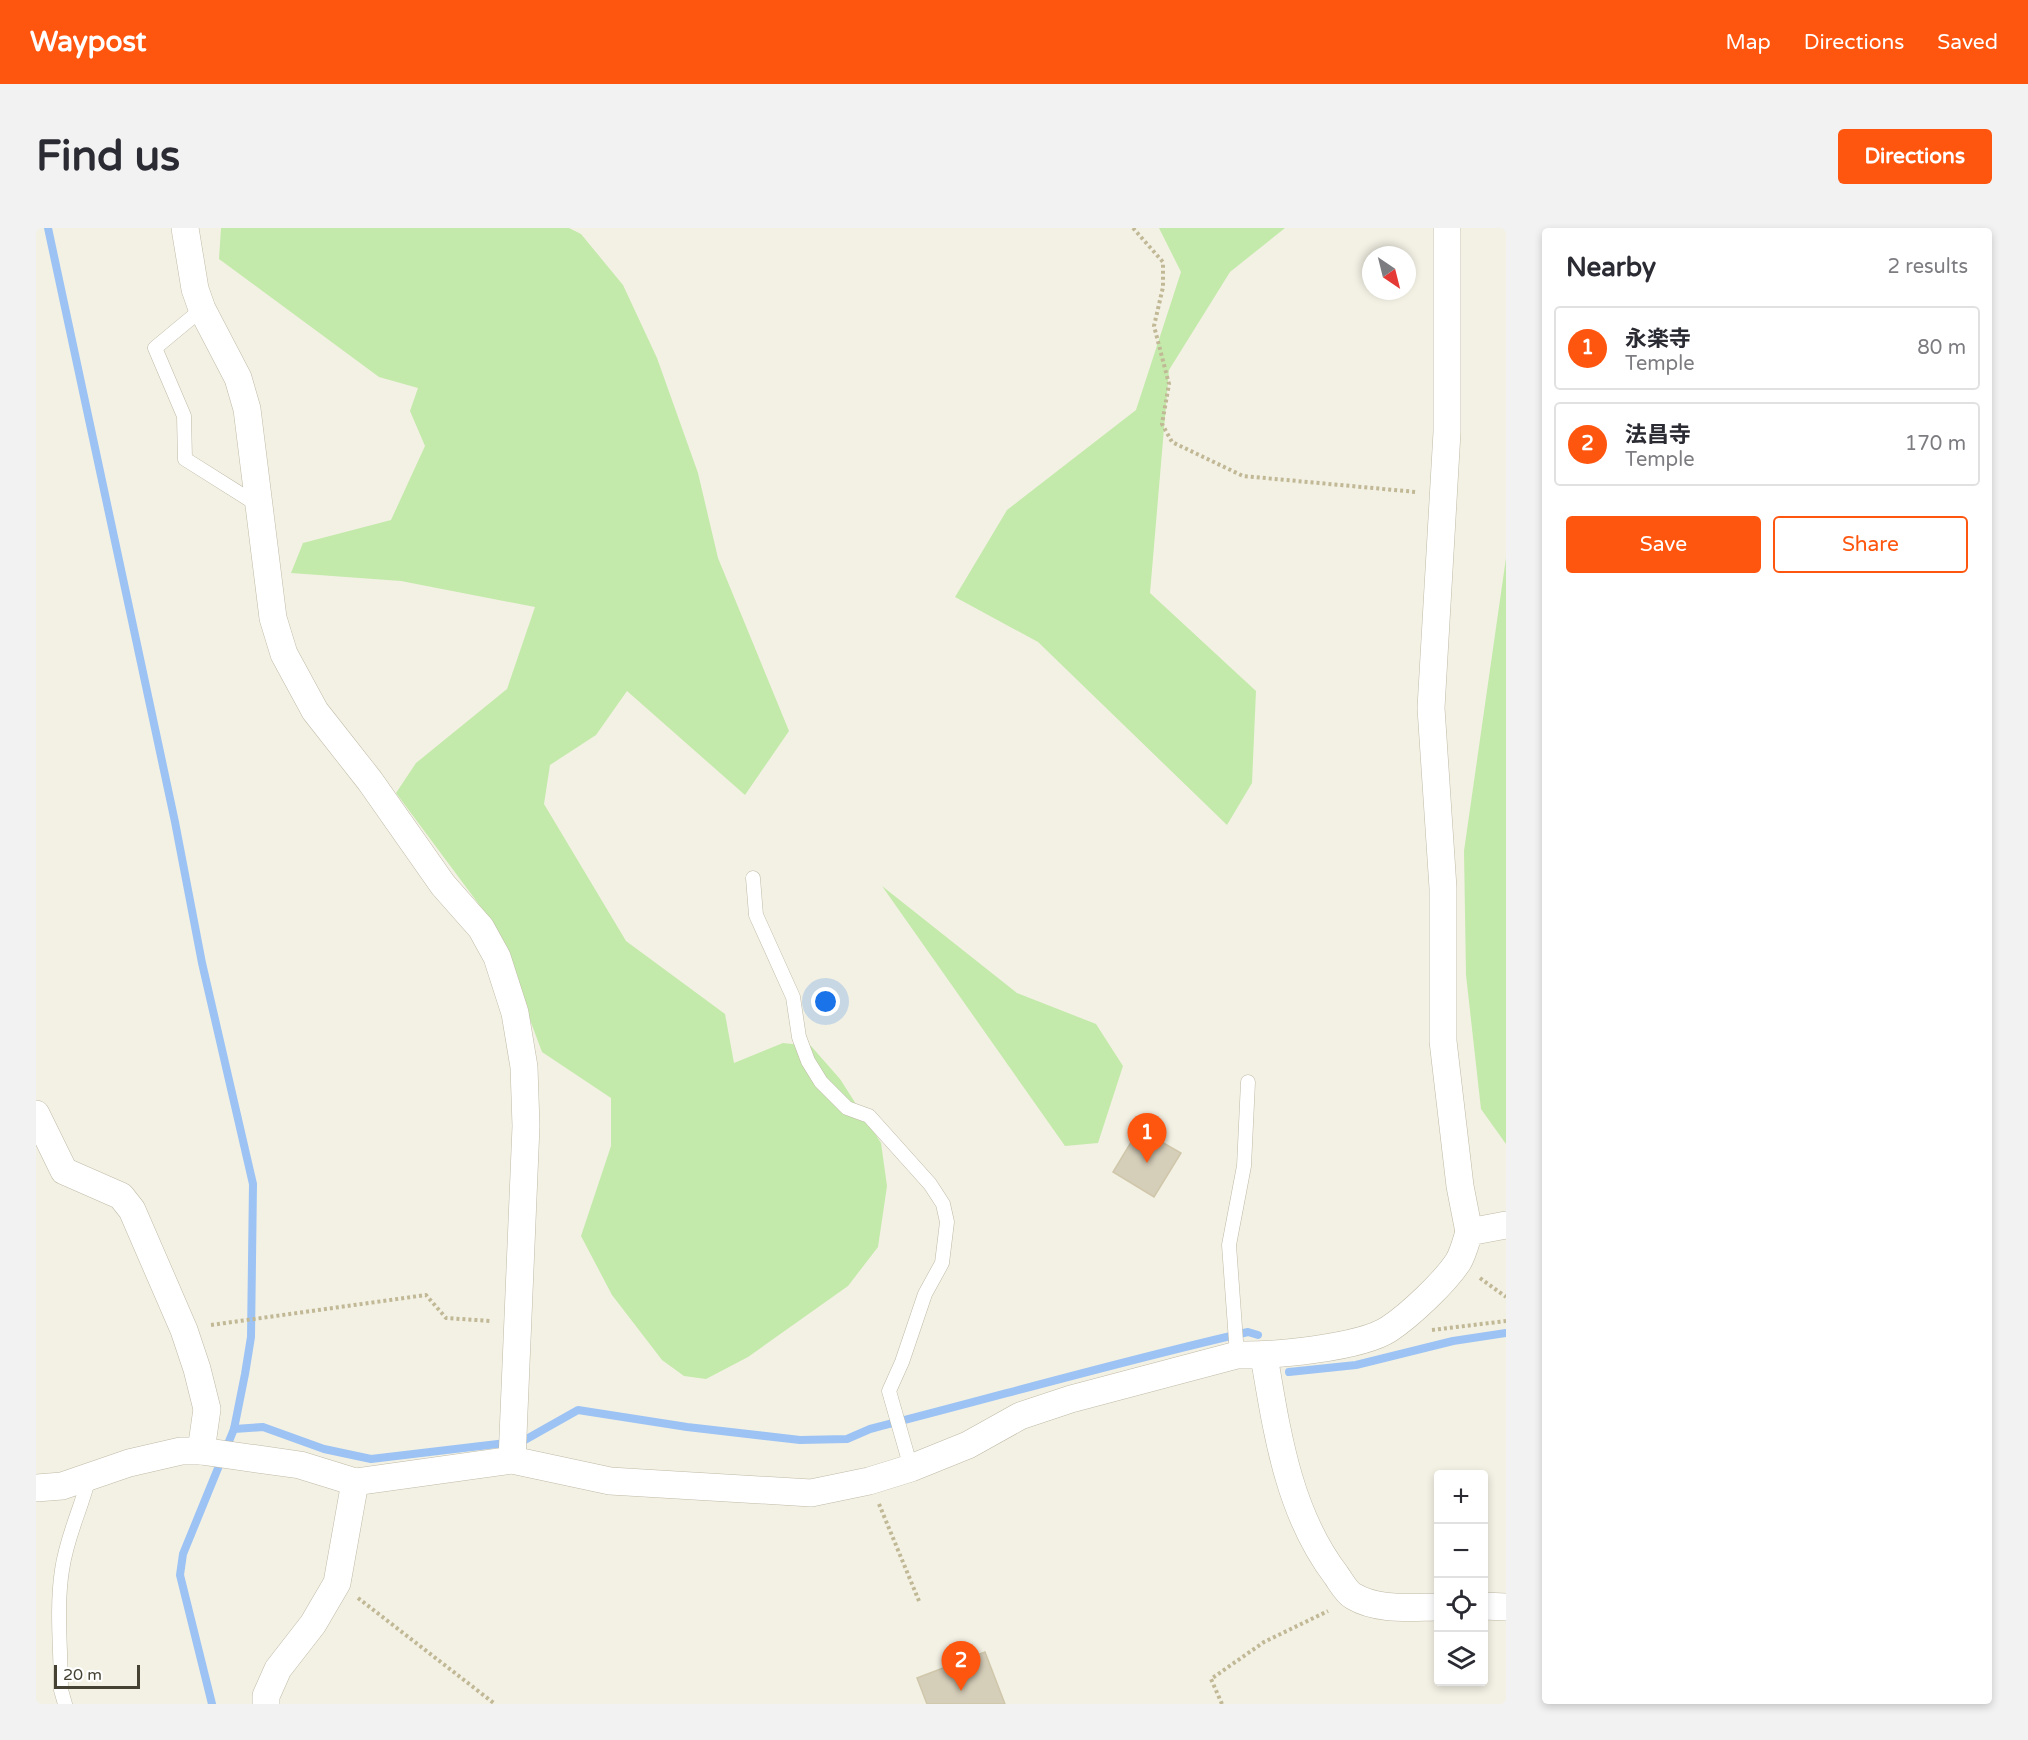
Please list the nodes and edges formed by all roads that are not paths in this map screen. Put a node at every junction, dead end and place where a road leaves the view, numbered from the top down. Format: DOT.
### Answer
graph roads {
  1 [pos="185,228"];
  2 [pos="1448,228"];
  3 [pos="202,309"];
  4 [pos="258,505"];
  5 [pos="753,878"];
  6 [pos="1248,1082"];
  7 [pos="36,1114"];
  8 [pos="1506,1225"];
  9 [pos="1469,1232"];
  10 [pos="1237,1354"];
  11 [pos="1264,1356"];
  12 [pos="513,1447"];
  13 [pos="201,1451"];
  14 [pos="911,1468"];
  15 [pos="89,1477"];
  16 [pos="355,1482"];
  17 [pos="36,1488"];
  18 [pos="1488,1606"];
  19 [pos="1434,1607"];
  20 [pos="1506,1607"];
  21 [pos="65,1704"];
  22 [pos="266,1704"];
  1 -- 3 [label="street"];
  2 -- 9 [label="street"];
  3 -- 4 [label="street"];
  3 -- 4 [label="lane"];
  4 -- 12 [label="street"];
  5 -- 14 [label="lane"];
  6 -- 10 [label="lane"];
  7 -- 13 [label="street"];
  8 -- 9 [label="street"];
  9 -- 11 [label="street"];
  10 -- 11 [label="street"];
  10 -- 14 [label="street"];
  11 -- 19 [label="street"];
  12 -- 14 [label="street"];
  12 -- 16 [label="street"];
  13 -- 15 [label="street"];
  13 -- 16 [label="street"];
  15 -- 17 [label="street"];
  15 -- 21 [label="lane"];
  16 -- 22 [label="street"];
  18 -- 20 [label="street"];
}
